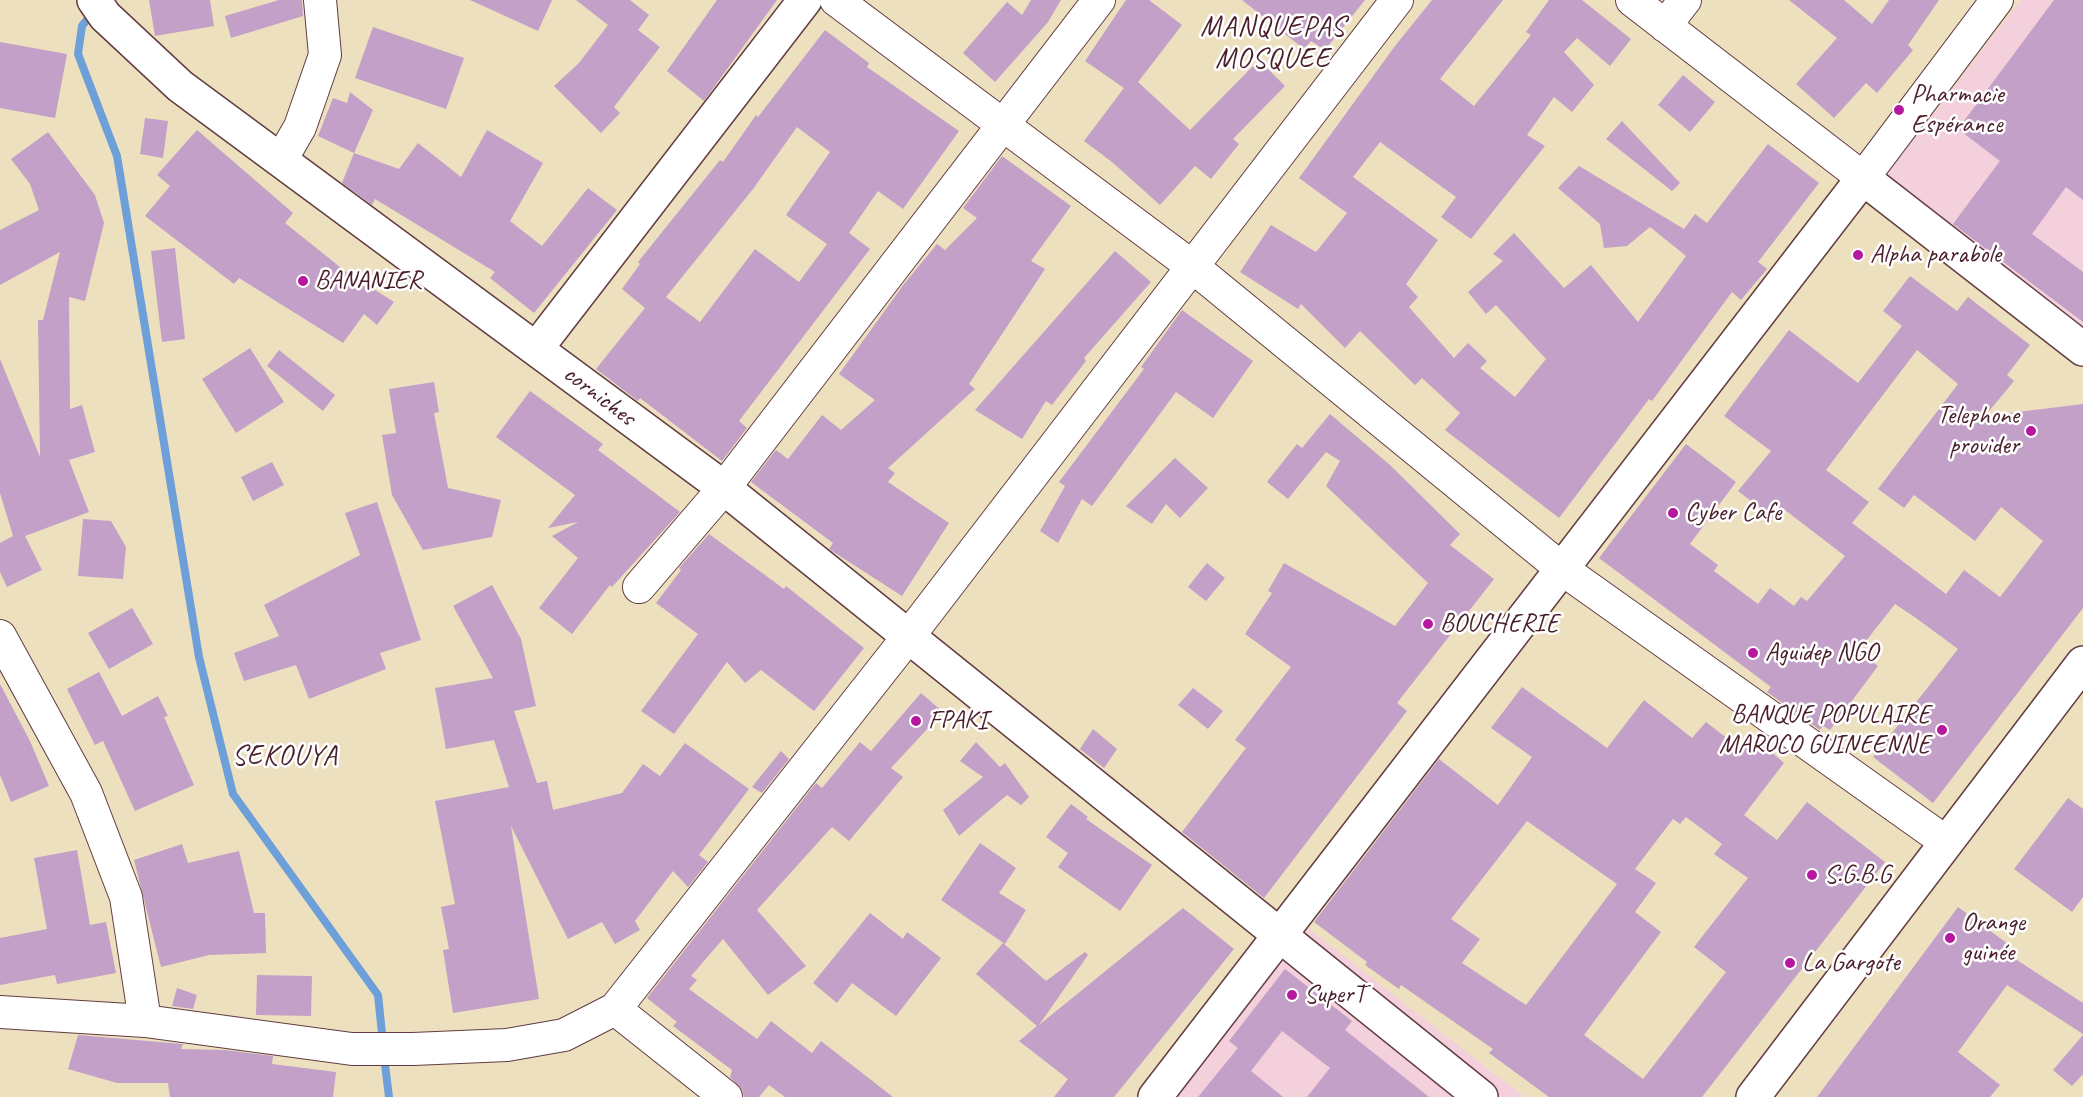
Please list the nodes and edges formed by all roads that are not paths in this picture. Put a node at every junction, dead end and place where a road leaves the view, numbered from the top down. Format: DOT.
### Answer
graph roads {
  1 [pos="320,0"];
  2 [pos="805,0"];
  3 [pos="836,0"];
  4 [pos="1099,0"];
  5 [pos="1397,0"];
  6 [pos="1632,0"];
  7 [pos="1685,0"];
  8 [pos="1996,0"];
  9 [pos="100,8"];
  10 [pos="1665,26"];
  11 [pos="1004,124"];
  12 [pos="281,160"];
  13 [pos="1863,178"];
  14 [pos="1193,267"];
  15 [pos="536,349"];
  16 [pos="2083,349"];
  17 [pos="724,488"];
  18 [pos="1562,569"];
  19 [pos="639,587"];
  20 [pos="0,636"];
  21 [pos="908,637"];
  22 [pos="2083,663"];
  23 [pos="1946,842"];
  24 [pos="1280,936"];
  25 [pos="615,1009"];
  26 [pos="0,1012"];
  27 [pos="145,1021"];
  28 [pos="726,1097"];
  29 [pos="1155,1097"];
  30 [pos="1481,1097"];
  31 [pos="1753,1097"];
  1 -- 12 [label="street"];
  2 -- 15 [label="street"];
  3 -- 11 [label="street"];
  4 -- 11 [label="street"];
  5 -- 14 [label="street"];
  6 -- 10 [label="street"];
  7 -- 10 [label="street"];
  8 -- 13 [label="street"];
  9 -- 12 [label="street, corniches"];
  10 -- 13 [label="street"];
  11 -- 14 [label="street"];
  11 -- 17 [label="street"];
  12 -- 15 [label="street, corniches"];
  13 -- 16 [label="street"];
  13 -- 18 [label="street"];
  14 -- 18 [label="street"];
  14 -- 21 [label="street"];
  15 -- 17 [label="street, corniches"];
  17 -- 19 [label="street"];
  17 -- 21 [label="street, corniches"];
  18 -- 23 [label="street"];
  18 -- 24 [label="street"];
  20 -- 27 [label="street"];
  21 -- 24 [label="street, corniches"];
  21 -- 25 [label="street"];
  22 -- 23 [label="street"];
  23 -- 31 [label="street"];
  24 -- 29 [label="street"];
  24 -- 30 [label="street, corniches"];
  25 -- 27 [label="street"];
  25 -- 28 [label="street"];
  26 -- 27 [label="street"];
}
